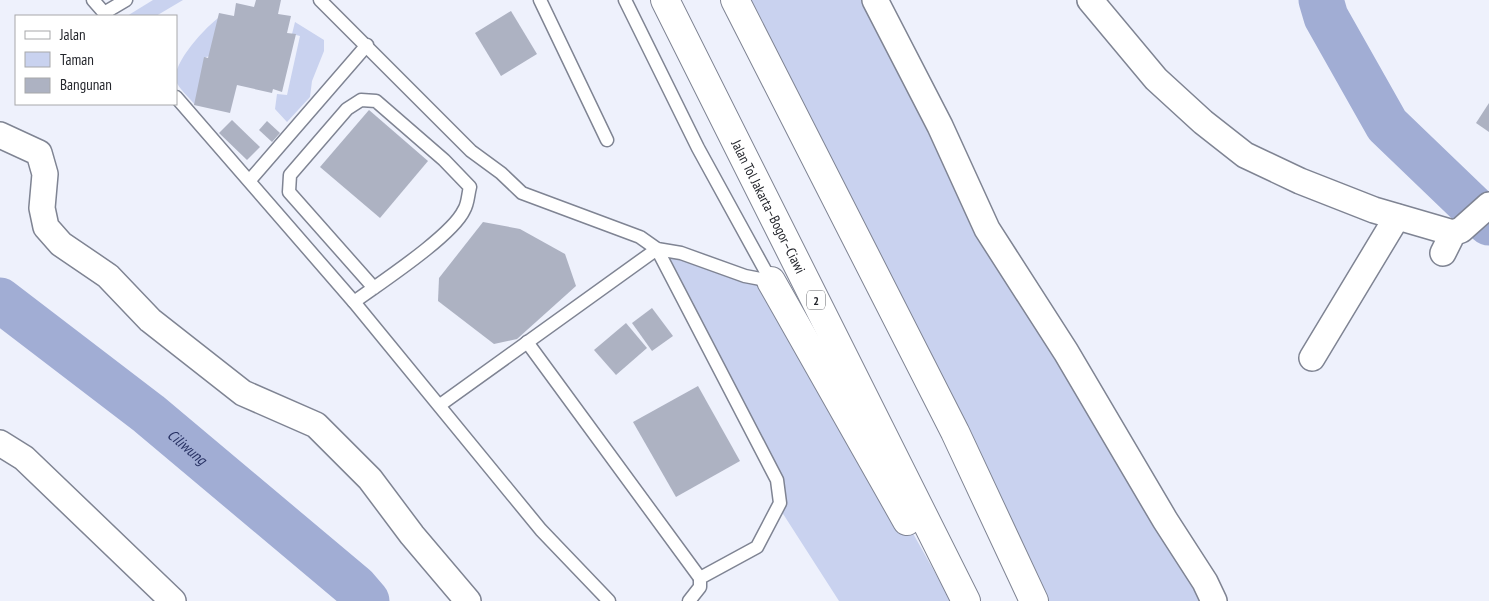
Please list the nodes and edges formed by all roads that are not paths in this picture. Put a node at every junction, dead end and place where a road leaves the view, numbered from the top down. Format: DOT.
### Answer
graph roads {
  1 [pos="93,0"];
  2 [pos="126,0"];
  3 [pos="320,0"];
  4 [pos="540,0"];
  5 [pos="625,0"];
  6 [pos="665,0"];
  7 [pos="735,0"];
  8 [pos="874,0"];
  9 [pos="1090,0"];
  10 [pos="105,14"];
  11 [pos="367,46"];
  12 [pos="178,99"];
  13 [pos="0,135"];
  14 [pos="607,140"];
  15 [pos="250,180"];
  16 [pos="1397,217"];
  17 [pos="1464,228"];
  18 [pos="657,249"];
  19 [pos="771,281"];
  20 [pos="374,288"];
  21 [pos="354,302"];
  22 [pos="527,342"];
  23 [pos="1312,358"];
  24 [pos="440,405"];
  25 [pos="0,443"];
  26 [pos="700,578"];
  27 [pos="173,601"];
  28 [pos="468,601"];
  29 [pos="609,601"];
  30 [pos="689,601"];
  31 [pos="952,601"];
  32 [pos="966,601"];
  33 [pos="1034,601"];
  34 [pos="1214,601"];
  1 -- 10 [label="lane"];
  2 -- 10 [label="lane"];
  3 -- 11 [label="lane"];
  4 -- 14 [label="lane"];
  5 -- 19 [label="lane"];
  6 -- 32 [label="highway, Jalan Tol Jakarta–Bogor–Ciawi / 2"];
  7 -- 33 [label="highway"];
  8 -- 34 [label="street"];
  9 -- 16 [label="street"];
  11 -- 15 [label="lane"];
  11 -- 18 [label="lane"];
  12 -- 15 [label="lane"];
  13 -- 28 [label="street"];
  15 -- 21 [label="lane"];
  16 -- 17 [label="street"];
  16 -- 23 [label="street"];
  18 -- 19 [label="lane"];
  18 -- 22 [label="lane"];
  18 -- 26 [label="lane"];
  19 -- 31 [label="highway"];
  20 -- 20 [label="lane"];
  20 -- 21 [label="lane"];
  21 -- 24 [label="lane"];
  22 -- 24 [label="lane"];
  22 -- 26 [label="lane"];
  24 -- 29 [label="lane"];
  25 -- 27 [label="street"];
  26 -- 30 [label="lane"];
}
